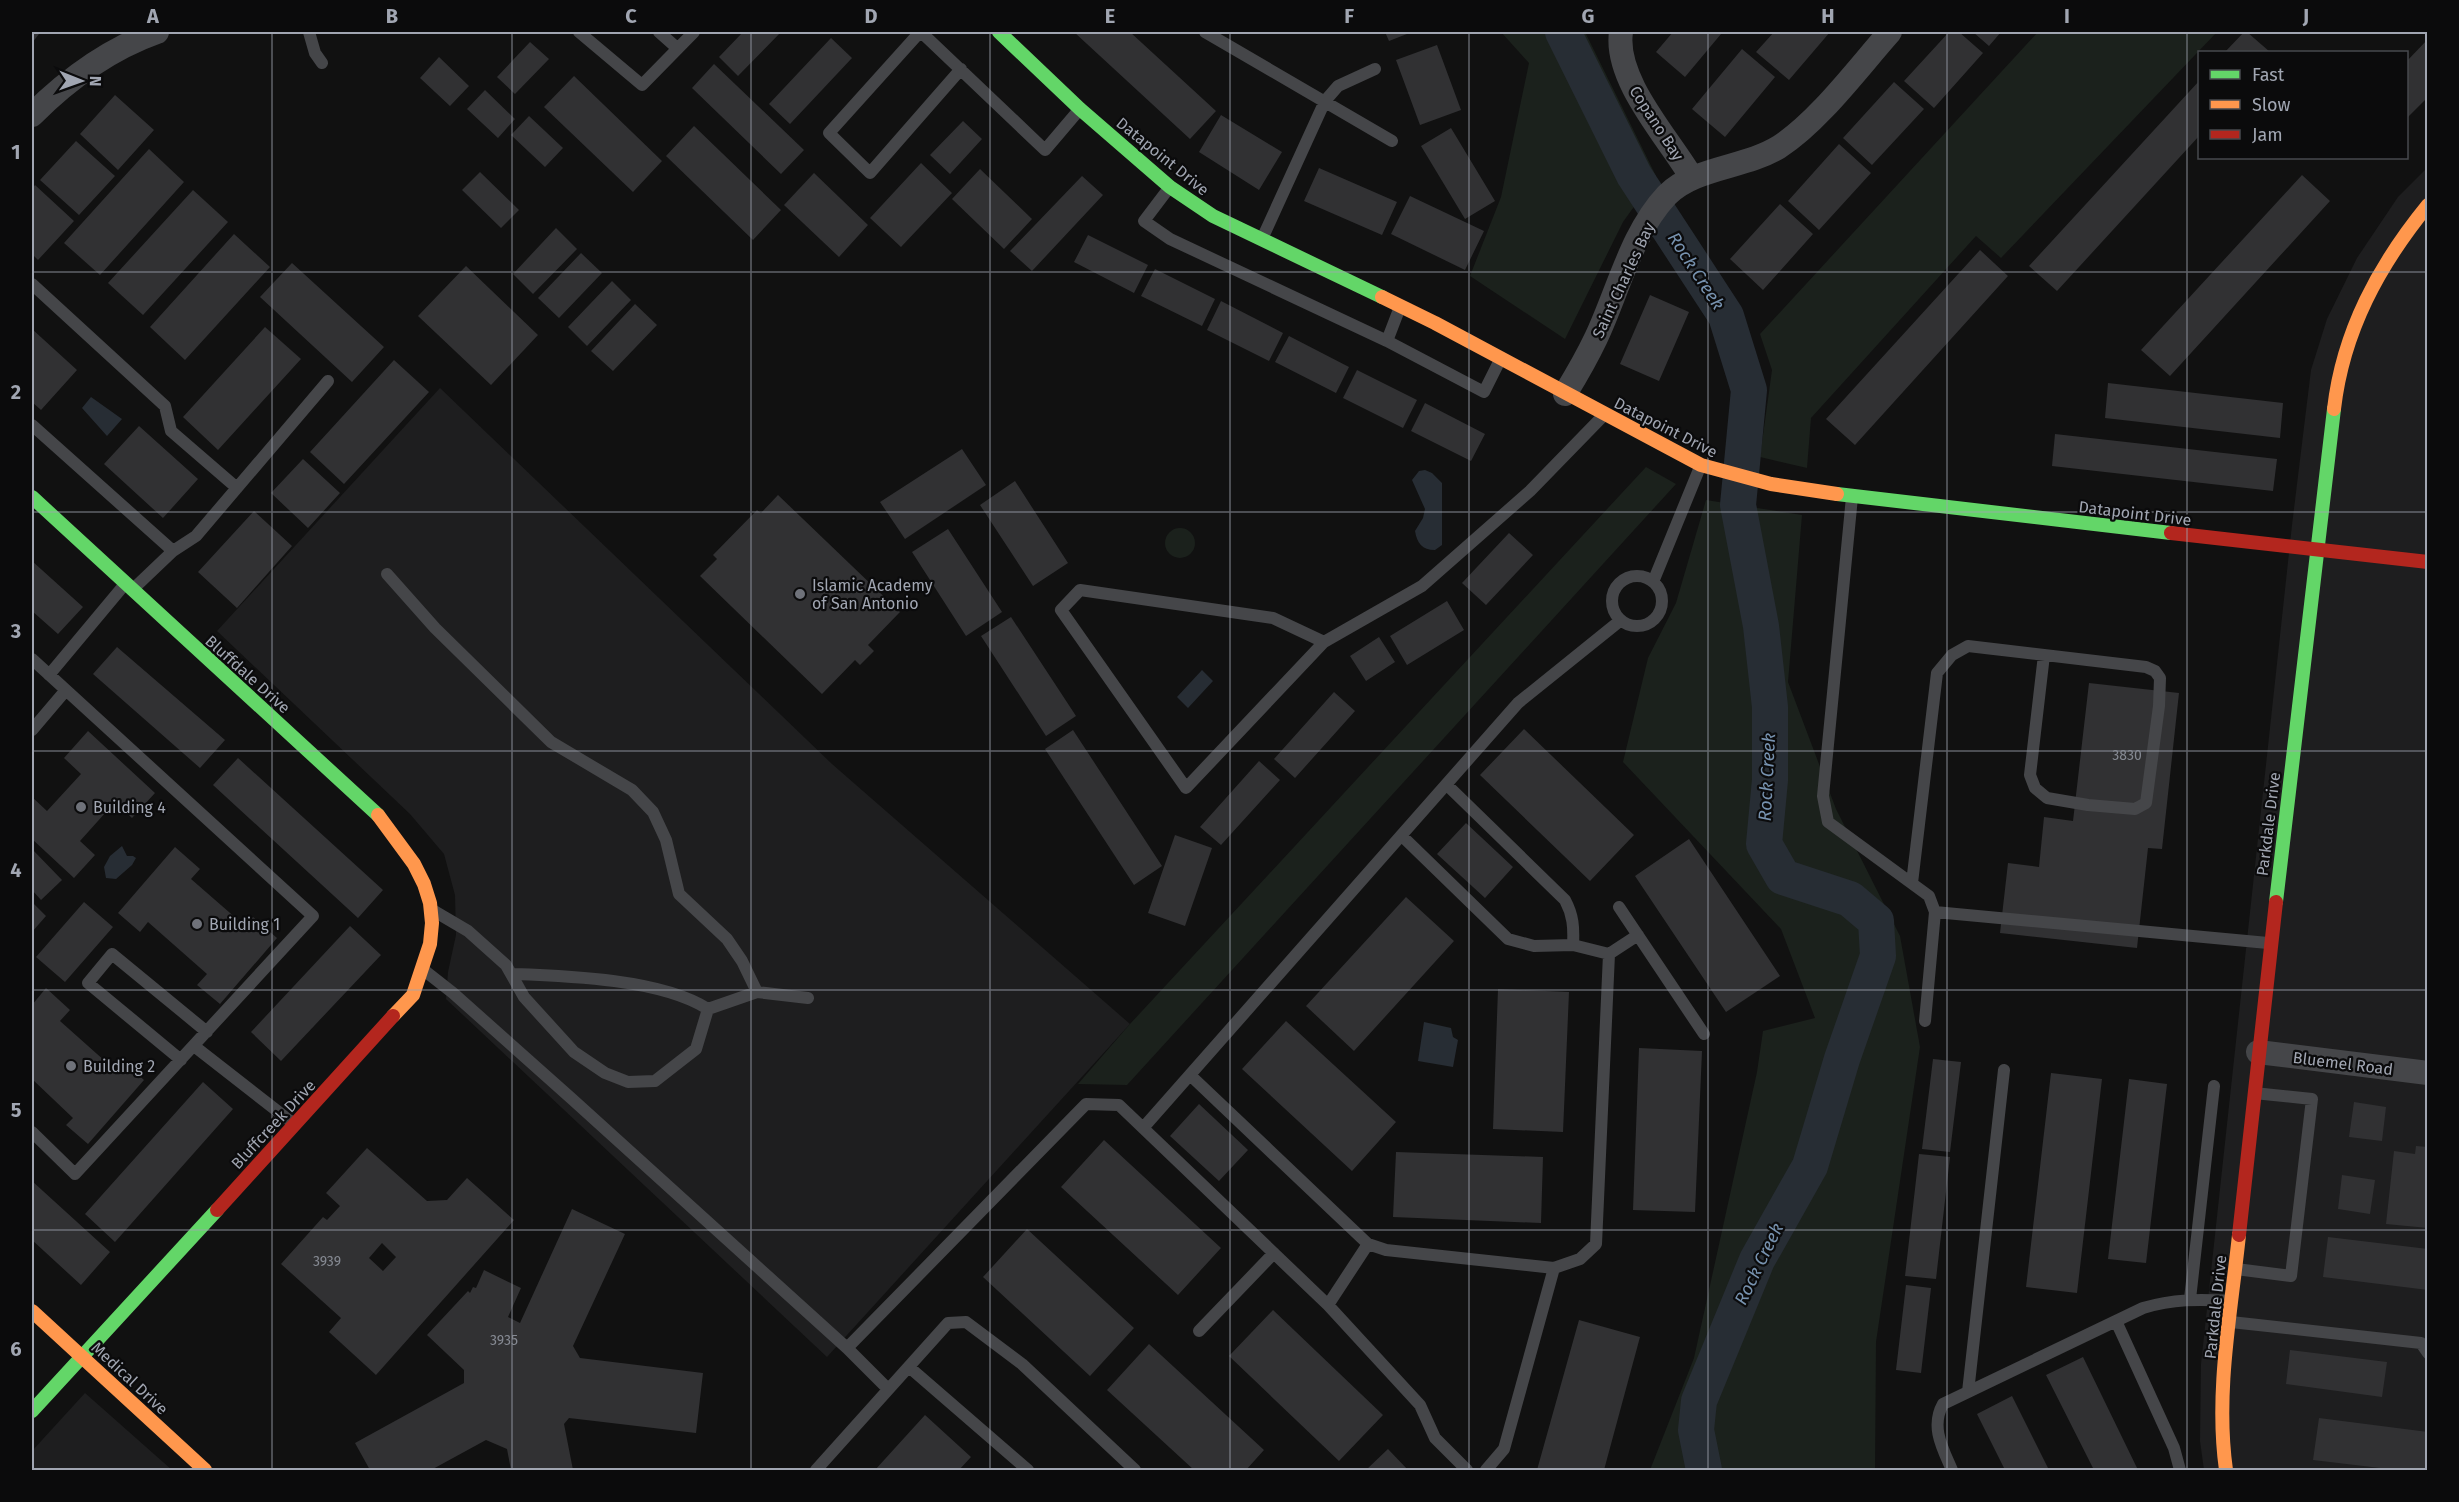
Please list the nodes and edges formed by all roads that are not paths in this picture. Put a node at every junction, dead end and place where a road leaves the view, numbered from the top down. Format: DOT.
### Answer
graph roads {
  1 [pos="157,32"];
  2 [pos="309,32"];
  3 [pos="579,32"];
  4 [pos="659,32"];
  5 [pos="694,32"];
  6 [pos="921,32"];
  7 [pos="999,32"];
  8 [pos="1621,32"];
  9 [pos="1890,32"];
  10 [pos="1210,33"];
  11 [pos="126,38"];
  12 [pos="678,48"];
  13 [pos="322,63"];
  14 [pos="961,69"];
  15 [pos="1375,69"];
  16 [pos="1325,101"];
  17 [pos="1080,109"];
  18 [pos="32,115"];
  19 [pos="1392,141"];
  20 [pos="1692,178"];
  21 [pos="1170,187"];
  22 [pos="2427,205"];
  23 [pos="1262,240"];
  24 [pos="32,284"];
  25 [pos="1400,307"];
  26 [pos="1387,341"];
  27 [pos="1501,359"];
  28 [pos="328,381"];
  29 [pos="1565,394"];
  30 [pos="1604,415"];
  31 [pos="32,425"];
  32 [pos="1707,468"];
  33 [pos="237,488"];
  34 [pos="1852,496"];
  35 [pos="32,497"];
  36 [pos="2317,549"];
  37 [pos="173,551"];
  38 [pos="2427,562"];
  39 [pos="387,574"];
  40 [pos="1653,582"];
  41 [pos="129,587"];
  42 [pos="1621,620"];
  43 [pos="1324,642"];
  44 [pos="2044,655"];
  45 [pos="32,659"];
  46 [pos="49,675"];
  47 [pos="66,690"];
  48 [pos="32,730"];
  49 [pos="1447,785"];
  50 [pos="1402,836"];
  51 [pos="1912,883"];
  52 [pos="428,888"];
  53 [pos="1618,907"];
  54 [pos="431,909"];
  55 [pos="1935,912"];
  56 [pos="1638,935"];
  57 [pos="2270,943"];
  58 [pos="1573,945"];
  59 [pos="1609,954"];
  60 [pos="424,971"];
  61 [pos="512,974"];
  62 [pos="757,992"];
  63 [pos="808,998"];
  64 [pos="708,1009"];
  65 [pos="1924,1021"];
  66 [pos="207,1032"];
  67 [pos="1704,1034"];
  68 [pos="194,1046"];
  69 [pos="2258,1052"];
  70 [pos="181,1060"];
  71 [pos="2004,1070"];
  72 [pos="2427,1073"];
  73 [pos="1190,1075"];
  74 [pos="2214,1086"];
  75 [pos="2253,1092"];
  76 [pos="295,1125"];
  77 [pos="1143,1128"];
  78 [pos="32,1132"];
  79 [pos="1368,1244"];
  80 [pos="1274,1252"];
  81 [pos="1554,1268"];
  82 [pos="2235,1269"];
  83 [pos="2190,1299"];
  84 [pos="2232,1301"];
  85 [pos="1328,1305"];
  86 [pos="32,1311"];
  87 [pos="2116,1321"];
  88 [pos="2230,1322"];
  89 [pos="1199,1330"];
  90 [pos="2425,1346"];
  91 [pos="847,1348"];
  92 [pos="81,1356"];
  93 [pos="909,1367"];
  94 [pos="888,1389"];
  95 [pos="1968,1392"];
  96 [pos="32,1411"];
  97 [pos="205,1470"];
  98 [pos="816,1470"];
  99 [pos="1028,1470"];
  100 [pos="1135,1470"];
  101 [pos="1467,1470"];
  102 [pos="1486,1470"];
  103 [pos="1952,1470"];
  104 [pos="2180,1470"];
  105 [pos="2226,1470"];
  1 -- 11 [label="street"];
  2 -- 13 [label="lane"];
  3 -- 12 [label="lane"];
  4 -- 12 [label="lane"];
  5 -- 12 [label="lane"];
  6 -- 14 [label="lane"];
  6 -- 14 [label="lane"];
  7 -- 17 [label="street, Datapoint Drive"];
  8 -- 20 [label="street, Copano Bay"];
  9 -- 20 [label="street, Saint Charles Bay"];
  10 -- 16 [label="lane"];
  11 -- 18 [label="street"];
  14 -- 17 [label="lane"];
  15 -- 16 [label="lane"];
  16 -- 19 [label="lane"];
  16 -- 23 [label="lane"];
  17 -- 21 [label="street, Datapoint Drive"];
  20 -- 29 [label="street, Saint Charles Bay"];
  21 -- 23 [label="street, Datapoint Drive"];
  21 -- 26 [label="lane"];
  22 -- 36 [label="street, Parkdale Drive"];
  23 -- 25 [label="street, Datapoint Drive"];
  24 -- 33 [label="lane"];
  25 -- 26 [label="lane"];
  25 -- 27 [label="street, Datapoint Drive"];
  26 -- 27 [label="lane"];
  27 -- 29 [label="street, Datapoint Drive"];
  28 -- 33 [label="lane"];
  29 -- 30 [label="street, Datapoint Drive"];
  30 -- 32 [label="street, Datapoint Drive"];
  30 -- 43 [label="lane"];
  31 -- 37 [label="lane"];
  32 -- 34 [label="street, Datapoint Drive"];
  32 -- 40 [label="lane"];
  33 -- 37 [label="lane"];
  34 -- 36 [label="street, Datapoint Drive"];
  34 -- 51 [label="lane"];
  35 -- 41 [label="street, Bluffdale Drive"];
  36 -- 38 [label="street, Datapoint Drive"];
  36 -- 57 [label="street, Parkdale Drive"];
  37 -- 41 [label="lane"];
  39 -- 62 [label="lane"];
  40 -- 42 [label="lane"];
  40 -- 42 [label="lane"];
  41 -- 46 [label="lane"];
  41 -- 52 [label="street, Bluffdale Drive"];
  42 -- 49 [label="lane"];
  43 -- 43 [label="lane"];
  44 -- 44 [label="lane"];
  44 -- 51 [label="lane"];
  45 -- 46 [label="lane"];
  46 -- 47 [label="lane"];
  47 -- 48 [label="lane"];
  47 -- 66 [label="lane"];
  49 -- 50 [label="lane"];
  49 -- 58 [label="lane"];
  50 -- 58 [label="lane"];
  50 -- 73 [label="lane"];
  51 -- 55 [label="lane"];
  52 -- 54 [label="street, Bluffcreek Drive"];
  53 -- 56 [label="lane"];
  54 -- 60 [label="street, Bluffcreek Drive"];
  54 -- 61 [label="lane"];
  55 -- 57 [label="lane"];
  55 -- 65 [label="lane"];
  56 -- 59 [label="lane"];
  56 -- 67 [label="lane"];
  57 -- 69 [label="street, Parkdale Drive"];
  58 -- 59 [label="lane"];
  59 -- 81 [label="lane"];
  60 -- 76 [label="street, Bluffcreek Drive"];
  60 -- 91 [label="lane"];
  61 -- 64 [label="lane"];
  61 -- 64 [label="lane"];
  62 -- 63 [label="lane"];
  62 -- 64 [label="lane"];
  66 -- 68 [label="lane"];
  66 -- 70 [label="lane"];
  68 -- 70 [label="lane"];
  68 -- 76 [label="lane"];
  69 -- 72 [label="street, Bluemel Road"];
  69 -- 75 [label="street, Parkdale Drive"];
  70 -- 78 [label="lane"];
  71 -- 95 [label="lane"];
  73 -- 77 [label="lane"];
  73 -- 79 [label="lane"];
  74 -- 83 [label="lane"];
  75 -- 82 [label="street, Parkdale Drive"];
  75 -- 82 [label="lane"];
  76 -- 92 [label="street, Bluffcreek Drive"];
  77 -- 80 [label="lane"];
  77 -- 91 [label="lane"];
  79 -- 81 [label="lane"];
  79 -- 85 [label="lane"];
  80 -- 85 [label="lane"];
  80 -- 89 [label="lane"];
  81 -- 102 [label="lane"];
  82 -- 84 [label="street, Parkdale Drive"];
  83 -- 84 [label="lane"];
  83 -- 87 [label="lane"];
  84 -- 88 [label="street, Parkdale Drive"];
  85 -- 101 [label="lane"];
  86 -- 92 [label="street, Medical Drive"];
  87 -- 95 [label="lane"];
  87 -- 104 [label="lane"];
  88 -- 90 [label="lane"];
  88 -- 105 [label="street, Parkdale Drive"];
  91 -- 94 [label="lane"];
  92 -- 96 [label="street, Bluffcreek Drive"];
  92 -- 97 [label="street, Medical Drive"];
  93 -- 94 [label="lane"];
  93 -- 99 [label="lane"];
  93 -- 100 [label="lane"];
  94 -- 98 [label="lane"];
  95 -- 103 [label="lane"];
}
